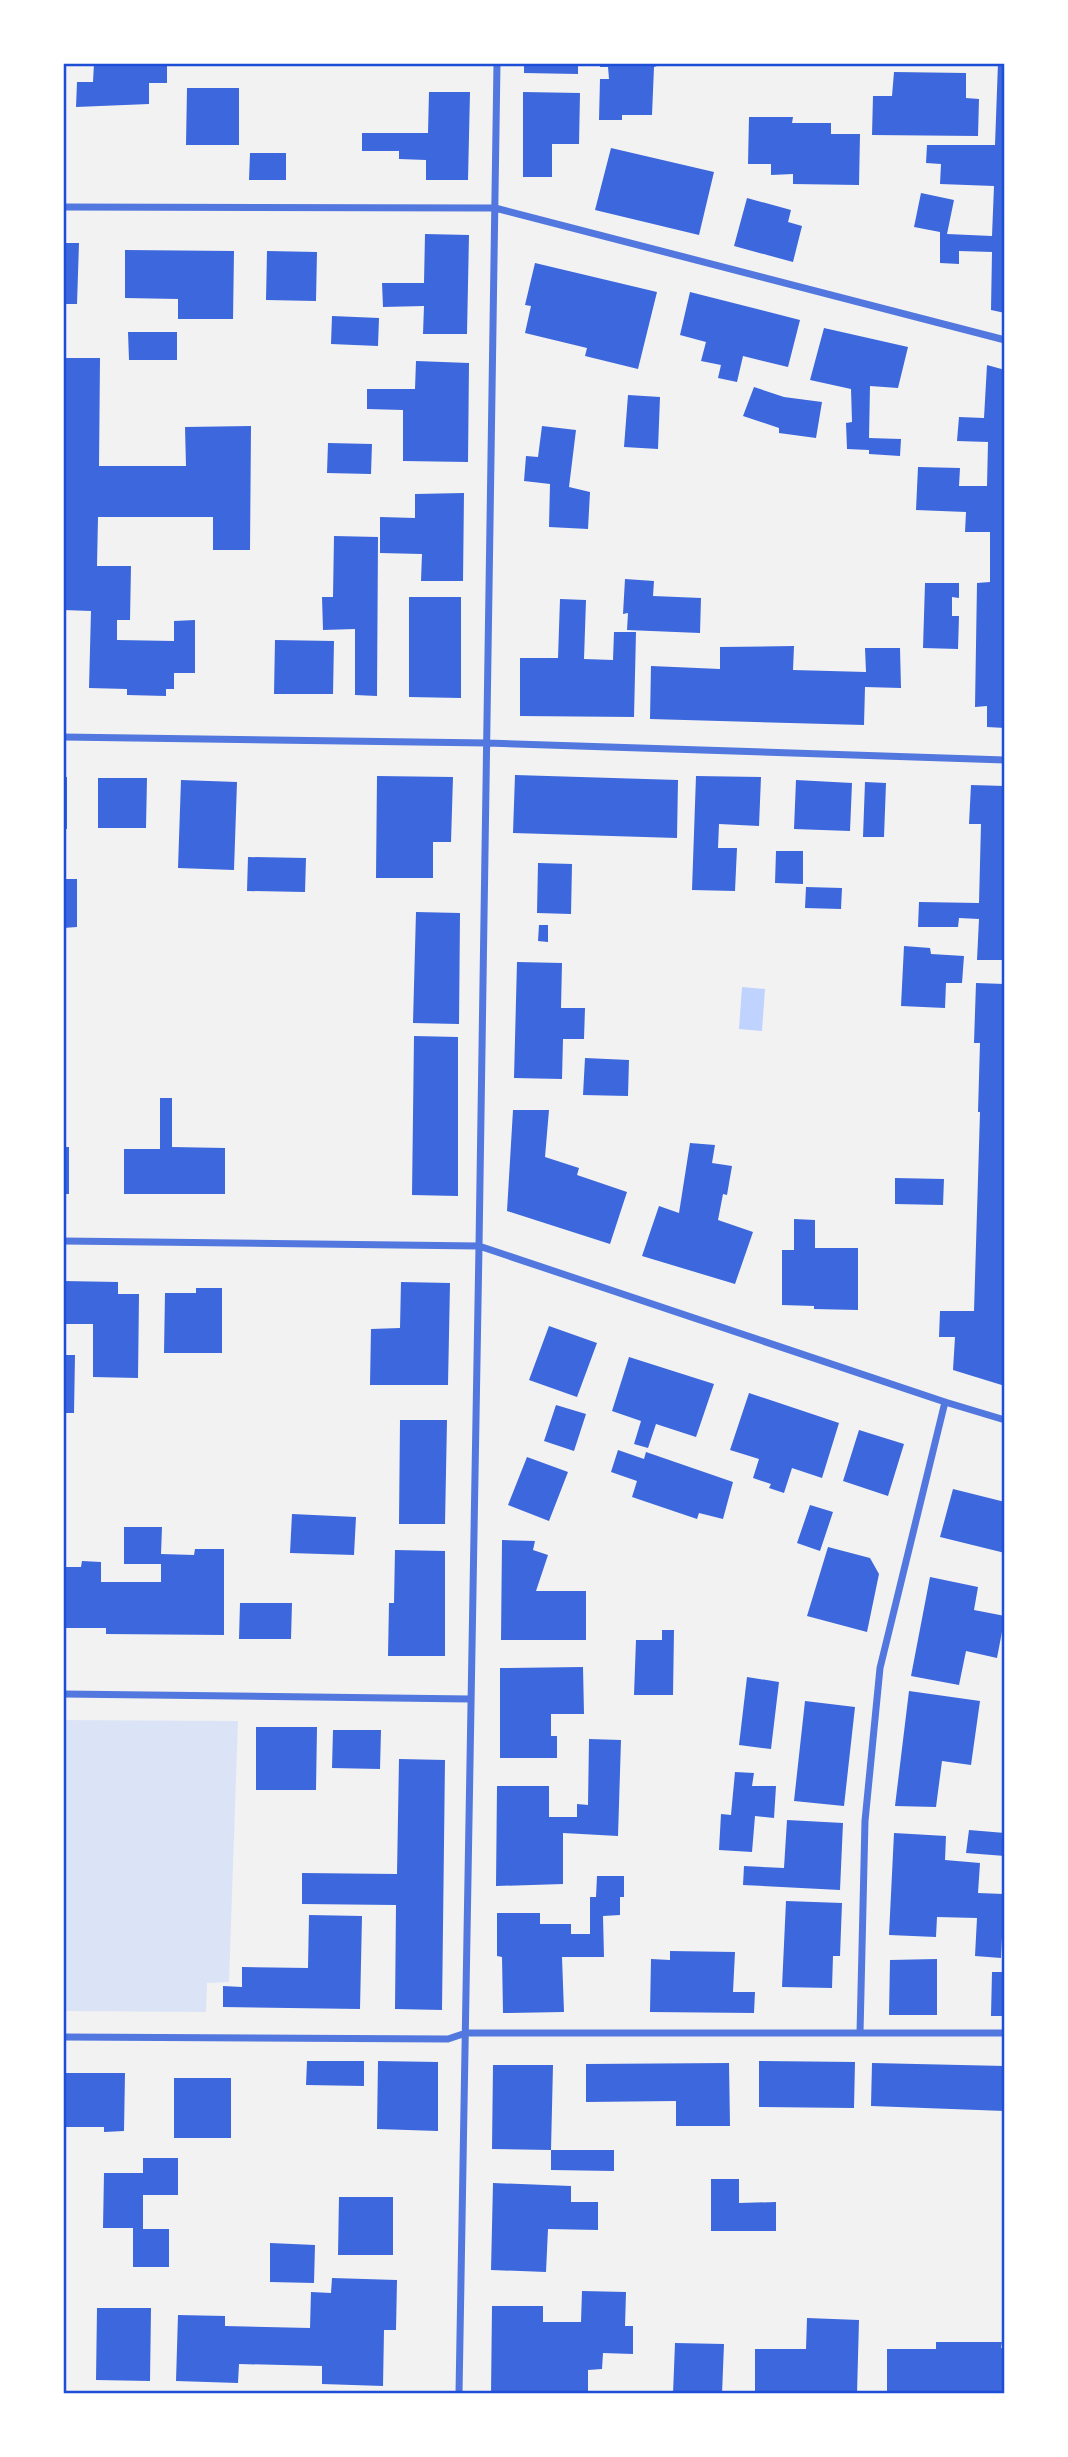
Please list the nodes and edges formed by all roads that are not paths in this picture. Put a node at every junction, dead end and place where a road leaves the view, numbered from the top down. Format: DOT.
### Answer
graph roads {
  1 [pos="497,63"];
  2 [pos="63,207"];
  3 [pos="495,208"];
  4 [pos="1005,341"];
  5 [pos="63,737"];
  6 [pos="487,743"];
  7 [pos="1005,760"];
  8 [pos="63,1241"];
  9 [pos="480,1246"];
  10 [pos="945,1402"];
  11 [pos="1005,1420"];
  12 [pos="63,1694"];
  13 [pos="470,1699"];
  14 [pos="860,2033"];
  15 [pos="1005,2033"];
  16 [pos="466,2034"];
  17 [pos="63,2037"];
  18 [pos="459,2394"];
  1 -- 3 [label="street"];
  2 -- 3 [label="street"];
  3 -- 4 [label="street"];
  3 -- 6 [label="street"];
  5 -- 6 [label="street"];
  6 -- 7 [label="street"];
  6 -- 9 [label="street"];
  8 -- 9 [label="street"];
  9 -- 10 [label="street"];
  9 -- 13 [label="street"];
  10 -- 11 [label="street"];
  10 -- 14 [label="street"];
  12 -- 13 [label="street"];
  13 -- 16 [label="street"];
  14 -- 15 [label="street"];
  14 -- 16 [label="street"];
  16 -- 17 [label="street"];
  16 -- 18 [label="street"];
}
